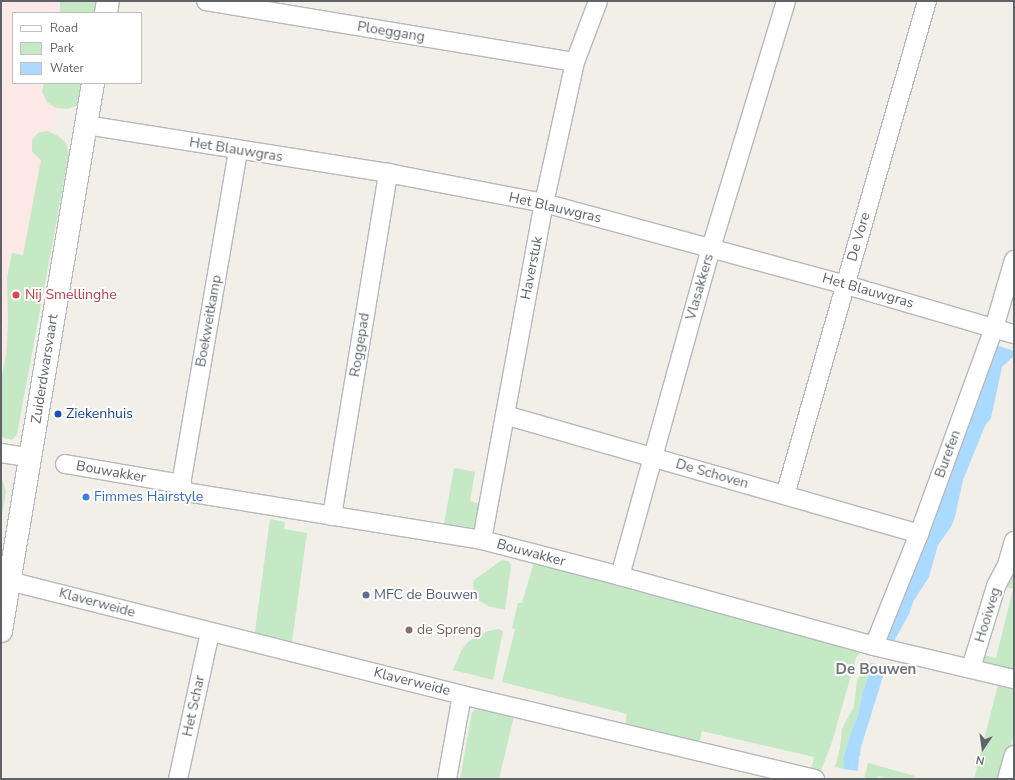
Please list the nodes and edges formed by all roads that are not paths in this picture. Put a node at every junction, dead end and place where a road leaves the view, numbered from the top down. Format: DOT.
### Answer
graph roads {
  1 [pos="108,1"];
  2 [pos="206,1"];
  3 [pos="598,1"];
  4 [pos="786,1"];
  5 [pos="927,1"];
  6 [pos="106,12"];
  7 [pos="575,62"];
  8 [pos="94,84"];
  9 [pos="86,125"];
  10 [pos="238,150"];
  11 [pos="388,173"];
  12 [pos="544,203"];
  13 [pos="711,248"];
  14 [pos="1014,260"];
  15 [pos="846,285"];
  16 [pos="994,328"];
  17 [pos="1014,334"];
  18 [pos="505,415"];
  19 [pos="1,453"];
  20 [pos="652,457"];
  21 [pos="31,458"];
  22 [pos="64,464"];
  23 [pos="181,487"];
  24 [pos="785,495"];
  25 [pos="332,516"];
  26 [pos="919,534"];
  27 [pos="482,540"];
  28 [pos="1014,541"];
  29 [pos="620,576"];
  30 [pos="5,579"];
  31 [pos="1,631"];
  32 [pos="210,632"];
  33 [pos="874,646"];
  34 [pos="971,668"];
  35 [pos="1014,679"];
  36 [pos="462,695"];
  37 [pos="1014,756"];
  38 [pos="178,779"];
  39 [pos="447,779"];
  40 [pos="815,779"];
  41 [pos="1007,779"];
  1 -- 6 [label="street"];
  2 -- 7 [label="street, Ploeggang"];
  3 -- 7 [label="street, Haverstuk"];
  4 -- 13 [label="street, Vlasakkers"];
  5 -- 15 [label="street, De Vore"];
  7 -- 12 [label="street, Haverstuk"];
  8 -- 9 [label="street, Zuiderdwarsvaart"];
  9 -- 10 [label="street, Het Blauwgras"];
  9 -- 21 [label="street, Zuiderdwarsvaart"];
  10 -- 11 [label="street, Het Blauwgras"];
  10 -- 23 [label="street, Boekweitkamp"];
  11 -- 12 [label="street, Het Blauwgras"];
  11 -- 25 [label="street, Roggepad"];
  12 -- 13 [label="street, Het Blauwgras"];
  12 -- 18 [label="street, Haverstuk"];
  13 -- 15 [label="street, Het Blauwgras"];
  13 -- 20 [label="street, Vlasakkers"];
  14 -- 16 [label="street, Burefen"];
  15 -- 16 [label="street, Het Blauwgras"];
  15 -- 24 [label="street, De Vore"];
  16 -- 17 [label="street, Het Blauwgras"];
  16 -- 26 [label="street, Burefen"];
  18 -- 20 [label="street, De Schoven"];
  18 -- 27 [label="street, Haverstuk"];
  19 -- 21 [label="street"];
  20 -- 24 [label="street, De Schoven"];
  20 -- 29 [label="street, Vlasakkers"];
  21 -- 30 [label="street, Zuiderdwarsvaart"];
  22 -- 23 [label="street, Bouwakker"];
  23 -- 25 [label="street, Bouwakker"];
  24 -- 26 [label="street, De Schoven"];
  25 -- 27 [label="street, Bouwakker"];
  26 -- 33 [label="street, Burefen"];
  27 -- 29 [label="street, Bouwakker"];
  28 -- 34 [label="street, Hooiweg"];
  29 -- 33 [label="street, Bouwakker"];
  30 -- 31 [label="street, Zuiderdwarsvaart"];
  30 -- 32 [label="street, Klaverweide"];
  32 -- 36 [label="street, Klaverweide"];
  32 -- 38 [label="street, Het Schar"];
  33 -- 34 [label="street"];
  34 -- 35 [label="street"];
  36 -- 39 [label="street"];
  36 -- 40 [label="street, Klaverweide"];
  37 -- 41 [label="street"];
}
